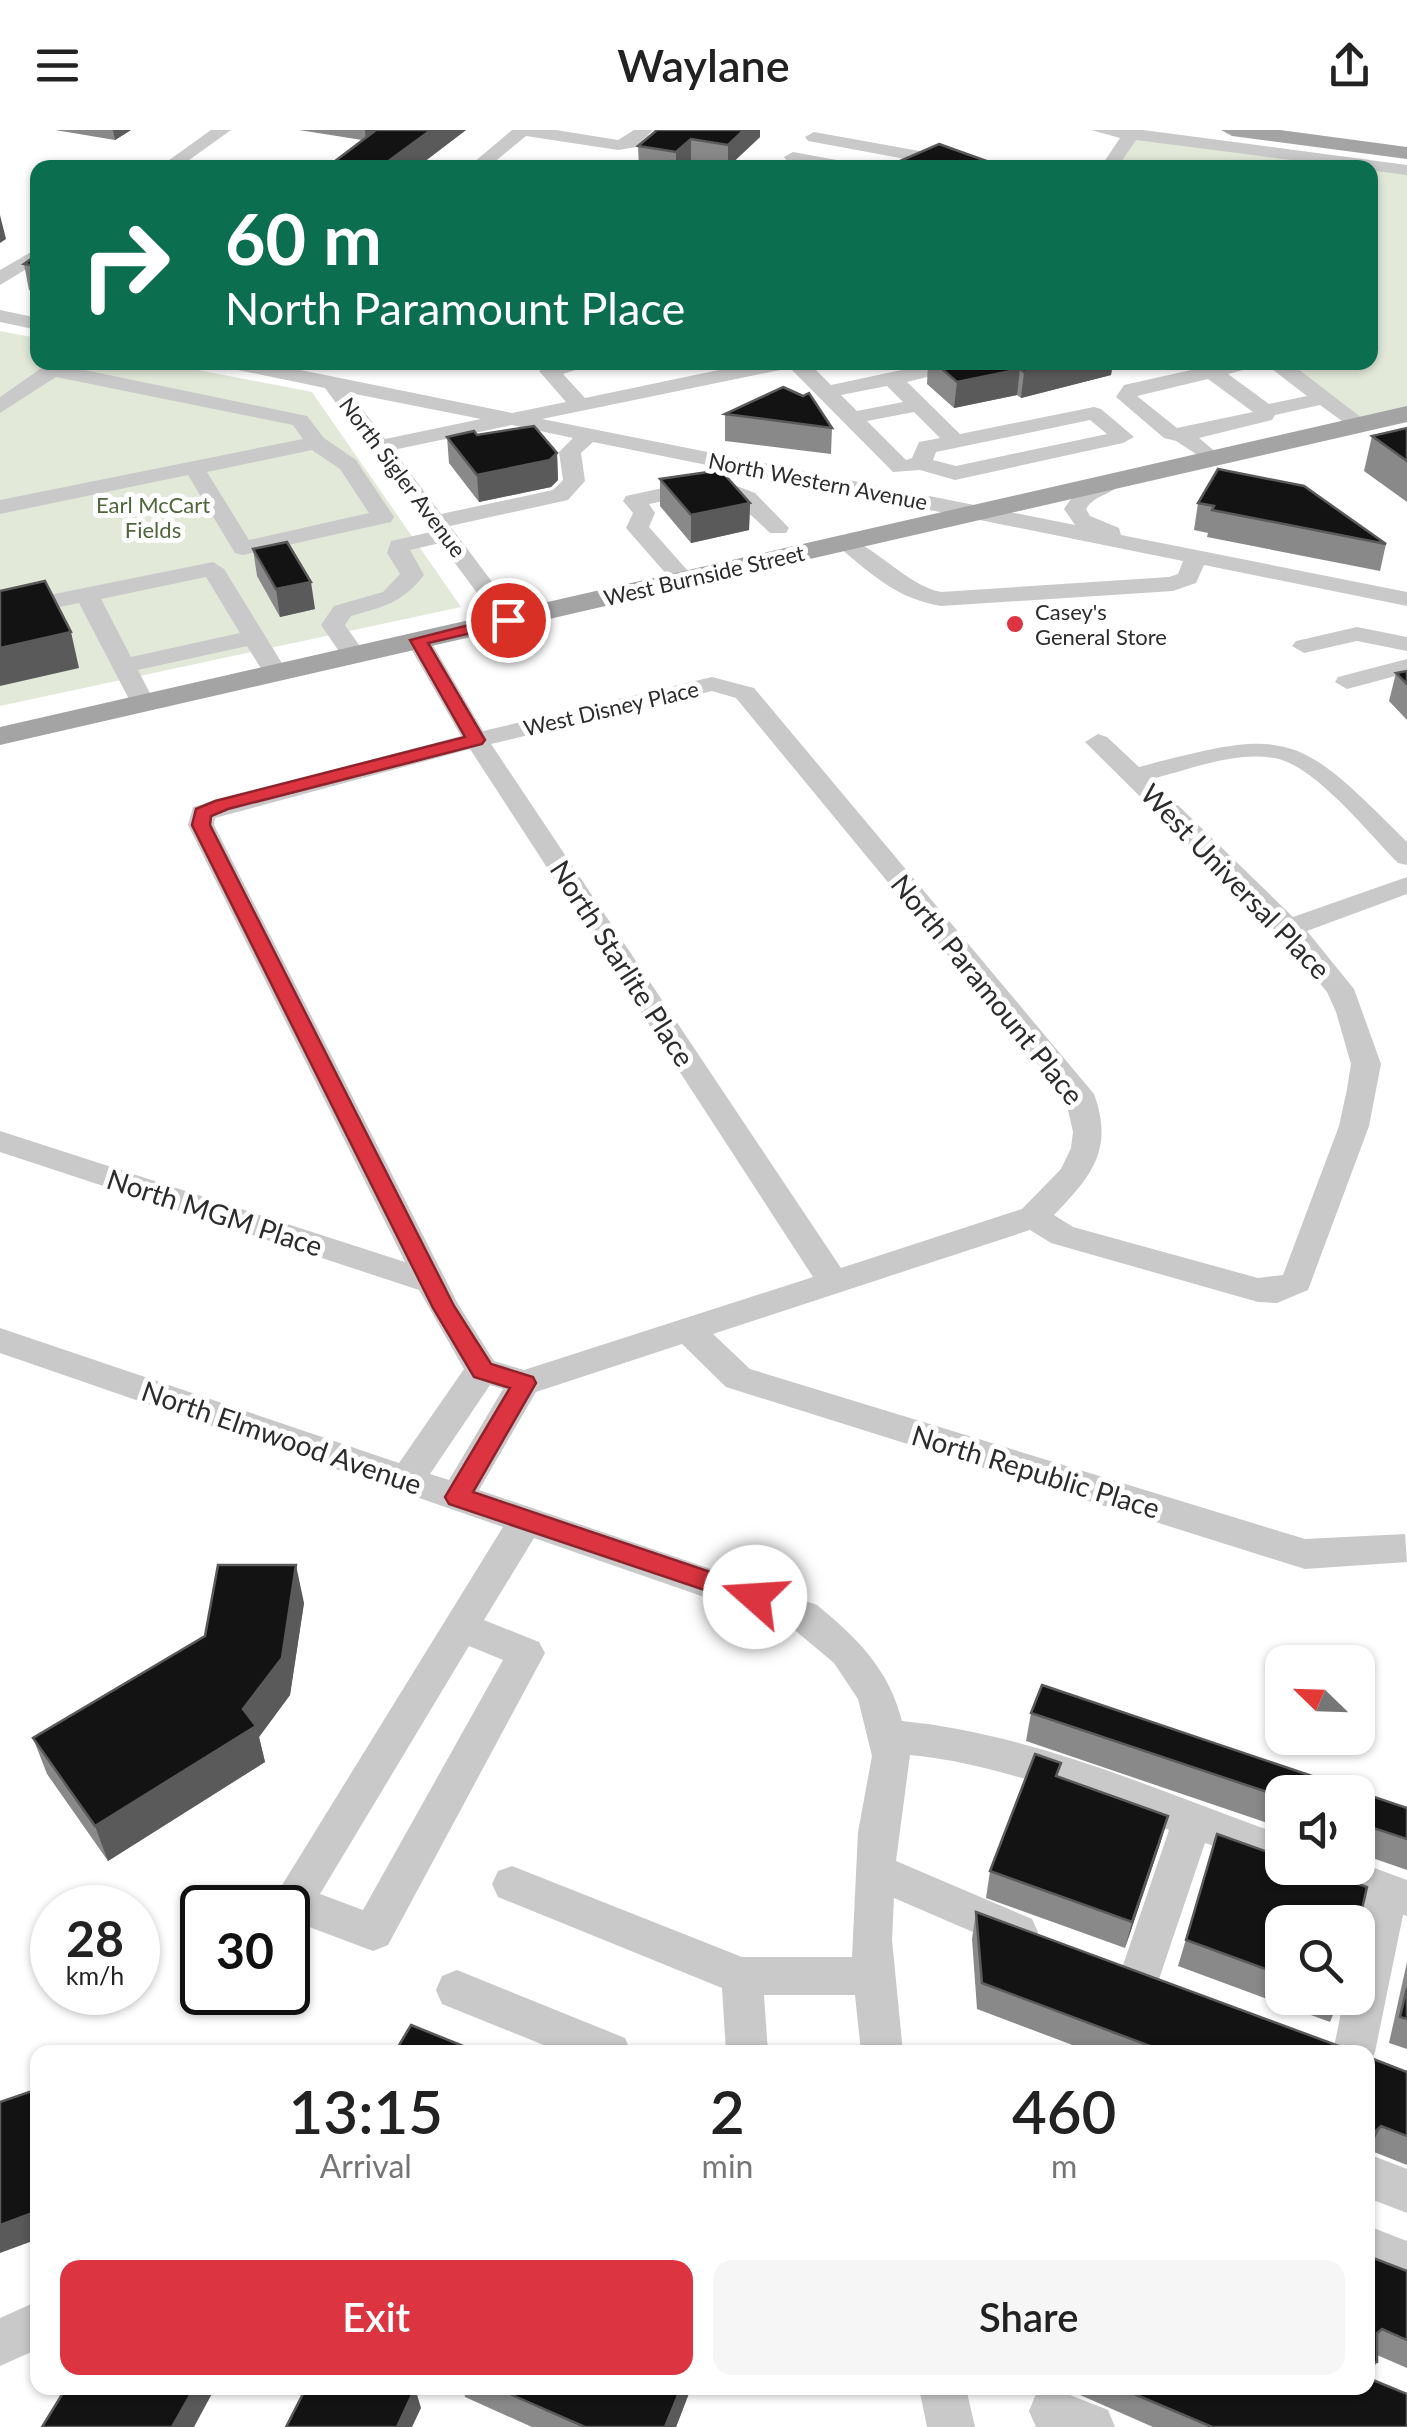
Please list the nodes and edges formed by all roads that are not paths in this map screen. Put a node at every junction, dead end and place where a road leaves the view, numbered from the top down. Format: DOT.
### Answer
graph roads {
  1 [pos="222,130"];
  2 [pos="523,130"];
  3 [pos="644,130"];
  4 [pos="1100,130"];
  5 [pos="1232,130"];
  6 [pos="1333,130"];
  7 [pos="1132,132"];
  8 [pos="582,134"];
  9 [pos="818,134"];
  10 [pos="1407,142"];
  11 [pos="1407,153"];
  12 [pos="178,160"];
  13 [pos="486,160"];
  14 [pos="790,160"];
  15 [pos="923,160"];
  16 [pos="1113,160"];
  17 [pos="1335,160"];
  18 [pos="1378,166"];
  19 [pos="1407,170"];
  20 [pos="30,259"];
  21 [pos="0,279"];
  22 [pos="0,316"];
  23 [pos="30,322"];
  24 [pos="52,370"];
  25 [pos="76,370"];
  26 [pos="264,370"];
  27 [pos="554,370"];
  28 [pos="708,370"];
  29 [pos="802,370"];
  30 [pos="921,370"];
  31 [pos="1221,370"];
  32 [pos="1285,370"];
  33 [pos="1212,372"];
  34 [pos="892,379"];
  35 [pos="333,384"];
  36 [pos="826,392"];
  37 [pos="1324,398"];
  38 [pos="580,405"];
  39 [pos="919,405"];
  40 [pos="0,407"];
  41 [pos="1265,411"];
  42 [pos="1407,414"];
  43 [pos="852,418"];
  44 [pos="510,419"];
  45 [pos="1360,425"];
  46 [pos="473,426"];
  47 [pos="588,434"];
  48 [pos="1177,434"];
  49 [pos="1123,437"];
  50 [pos="374,438"];
  51 [pos="955,441"];
  52 [pos="315,442"];
  53 [pos="570,452"];
  54 [pos="1213,459"];
  55 [pos="731,464"];
  56 [pos="911,465"];
  57 [pos="194,468"];
  58 [pos="1110,483"];
  59 [pos="713,484"];
  60 [pos="0,506"];
  61 [pos="980,514"];
  62 [pos="778,528"];
  63 [pos="441,529"];
  64 [pos="848,543"];
  65 [pos="1167,551"];
  66 [pos="1196,557"];
  67 [pos="683,579"];
  68 [pos="87,595"];
  69 [pos="1407,599"];
  70 [pos="0,612"];
  71 [pos="508,620"];
  72 [pos="254,637"];
  73 [pos="418,640"];
  74 [pos="1407,644"];
  75 [pos="1304,646"];
  76 [pos="178,654"];
  77 [pos="354,655"];
  78 [pos="124,666"];
  79 [pos="1407,666"];
  80 [pos="276,673"];
  81 [pos="1347,682"];
  82 [pos="731,686"];
  83 [pos="195,691"];
  84 [pos="143,703"];
  85 [pos="0,736"];
  86 [pos="476,740"];
  87 [pos="1098,742"];
  88 [pos="1134,776"];
  89 [pos="1407,857"];
  90 [pos="1407,885"];
  91 [pos="1289,928"];
  92 [pos="0,1142"];
  93 [pos="1033,1217"];
  94 [pos="430,1282"];
  95 [pos="834,1283"];
  96 [pos="688,1330"];
  97 [pos="0,1340"];
  98 [pos="482,1370"];
  99 [pos="524,1383"];
  100 [pos="408,1480"];
  101 [pos="458,1497"];
  102 [pos="525,1520"];
  103 [pos="1405,1548"];
  104 [pos="462,1627"];
  105 [pos="886,1736"];
  106 [pos="1192,1821"];
  107 [pos="1265,1847"];
  108 [pos="876,1871"];
  109 [pos="512,1884"];
  110 [pos="1371,1885"];
  111 [pos="1397,1894"];
  112 [pos="1050,1944"];
  113 [pos="742,1976"];
  114 [pos="875,1976"];
  115 [pos="1140,1977"];
  116 [pos="456,1990"];
  117 [pos="593,2045"];
  118 [pos="747,2045"];
  119 [pos="881,2045"];
  120 [pos="1356,2045"];
  121 [pos="1375,2179"];
  122 [pos="1407,2191"];
  123 [pos="1375,2252"];
  124 [pos="1407,2264"];
  125 [pos="30,2327"];
  126 [pos="0,2342"];
  127 [pos="945,2395"];
  128 [pos="951,2427"];
  1 -- 12 [label="street"];
  2 -- 8 [label="street"];
  2 -- 13 [label="street"];
  3 -- 8 [label="street"];
  4 -- 7 [label="street"];
  5 -- 11 [label="main road"];
  6 -- 10 [label="main road"];
  7 -- 16 [label="street"];
  7 -- 17 [label="street"];
  9 -- 14 [label="street"];
  9 -- 15 [label="street"];
  18 -- 19 [label="street"];
  20 -- 21 [label="street"];
  22 -- 23 [label="street"];
  24 -- 40 [label="street"];
  25 -- 52 [label="street"];
  26 -- 35 [label="street, North Western Avenue"];
  27 -- 38 [label="street"];
  28 -- 38 [label="street"];
  29 -- 36 [label="street"];
  30 -- 34 [label="street"];
  31 -- 33 [label="street"];
  32 -- 37 [label="street"];
  33 -- 41 [label="street"];
  33 -- 48 [label="street"];
  34 -- 36 [label="street"];
  34 -- 39 [label="street"];
  35 -- 44 [label="street, North Western Avenue"];
  35 -- 50 [label="street, North Sigler Avenue"];
  36 -- 43 [label="street"];
  37 -- 41 [label="street"];
  37 -- 45 [label="street"];
  38 -- 44 [label="street"];
  39 -- 43 [label="street"];
  39 -- 51 [label="street"];
  41 -- 48 [label="street"];
  42 -- 45 [label="main road, West Burnside Street"];
  43 -- 56 [label="street"];
  44 -- 46 [label="street"];
  44 -- 47 [label="street, North Western Avenue"];
  45 -- 54 [label="main road, West Burnside Street"];
  46 -- 50 [label="street"];
  46 -- 53 [label="street"];
  47 -- 53 [label="street"];
  47 -- 55 [label="street, North Western Avenue"];
  48 -- 49 [label="street"];
  48 -- 54 [label="street"];
  49 -- 51 [label="street"];
  49 -- 56 [label="street"];
  50 -- 52 [label="street"];
  50 -- 63 [label="street, North Sigler Avenue"];
  51 -- 56 [label="street"];
  52 -- 57 [label="street"];
  52 -- 57 [label="street"];
  53 -- 63 [label="street"];
  54 -- 58 [label="main road, West Burnside Street"];
  55 -- 59 [label="street"];
  55 -- 61 [label="street, North Western Avenue"];
  57 -- 60 [label="street"];
  58 -- 61 [label="main road, West Burnside Street"];
  58 -- 65 [label="street"];
  59 -- 62 [label="street"];
  59 -- 67 [label="street"];
  61 -- 64 [label="main road, West Burnside Street"];
  61 -- 65 [label="street, North Western Avenue"];
  63 -- 71 [label="street, North Sigler Avenue"];
  63 -- 77 [label="street"];
  64 -- 66 [label="street"];
  64 -- 67 [label="main road, West Burnside Street"];
  65 -- 66 [label="street, North Western Avenue"];
  66 -- 69 [label="street, North Western Avenue"];
  67 -- 71 [label="main road, West Burnside Street"];
  68 -- 70 [label="street"];
  68 -- 72 [label="street"];
  68 -- 78 [label="street"];
  71 -- 73 [label="main road, West Burnside Street"];
  72 -- 76 [label="street"];
  72 -- 80 [label="street"];
  73 -- 77 [label="main road, West Burnside Street"];
  73 -- 86 [label="street, North Starlite Place"];
  74 -- 75 [label="street"];
  76 -- 78 [label="street"];
  76 -- 83 [label="street"];
  77 -- 80 [label="main road, West Burnside Street"];
  78 -- 84 [label="street"];
  79 -- 81 [label="street"];
  80 -- 83 [label="main road, West Burnside Street"];
  82 -- 86 [label="street, West Disney Place"];
  82 -- 93 [label="street, North Paramount Place"];
  83 -- 84 [label="main road, West Burnside Street"];
  84 -- 85 [label="main road, West Burnside Street"];
  86 -- 94 [label="street, West Disney Place"];
  86 -- 95 [label="street, North Starlite Place"];
  87 -- 88 [label="street, West Universal Place"];
  88 -- 89 [label="street"];
  88 -- 91 [label="street, West Universal Place"];
  90 -- 91 [label="street"];
  91 -- 93 [label="street, West Universal Place"];
  92 -- 94 [label="street, North MGM Place"];
  93 -- 95 [label="street"];
  94 -- 98 [label="street"];
  95 -- 96 [label="street"];
  96 -- 99 [label="street"];
  96 -- 103 [label="street, North Republic Place"];
  97 -- 100 [label="street, North Elmwood Avenue"];
  98 -- 99 [label="street"];
  98 -- 100 [label="street"];
  99 -- 101 [label="street"];
  100 -- 101 [label="street, North Elmwood Avenue"];
  101 -- 102 [label="street, North Elmwood Avenue"];
  102 -- 104 [label="street"];
  102 -- 105 [label="street, North Elmwood Avenue"];
  104 -- 104 [label="street"];
  105 -- 106 [label="street"];
  105 -- 108 [label="street"];
  106 -- 107 [label="street"];
  106 -- 115 [label="street"];
  108 -- 112 [label="street"];
  108 -- 114 [label="street"];
  109 -- 113 [label="street"];
  110 -- 111 [label="street"];
  111 -- 120 [label="street"];
  113 -- 114 [label="street"];
  113 -- 118 [label="street"];
  114 -- 119 [label="street"];
  116 -- 117 [label="street"];
  121 -- 122 [label="street"];
  123 -- 124 [label="street"];
  125 -- 126 [label="street"];
  127 -- 128 [label="street"];
}
